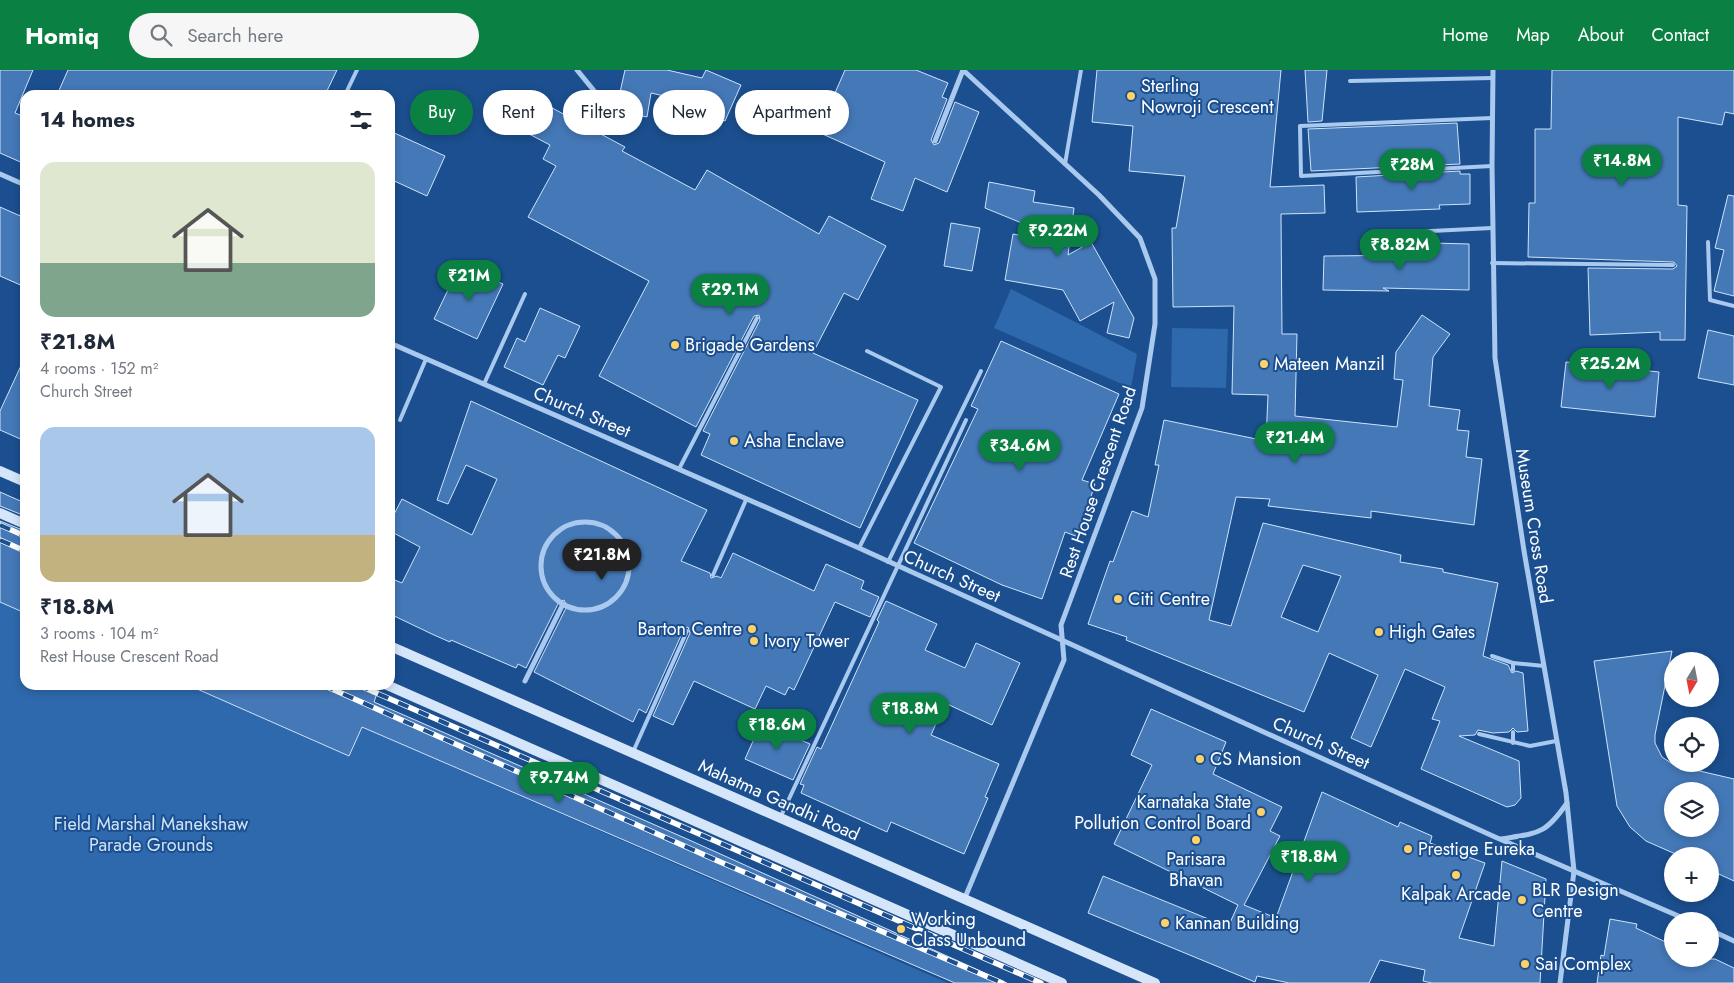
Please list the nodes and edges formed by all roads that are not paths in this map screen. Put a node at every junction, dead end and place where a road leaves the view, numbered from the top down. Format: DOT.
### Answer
graph roads {
  1 [pos="357,70"];
  2 [pos="577,70"];
  3 [pos="963,70"];
  4 [pos="1081,70"];
  5 [pos="1494,70"];
  6 [pos="1493,78"];
  7 [pos="1350,81"];
  8 [pos="347,90"];
  9 [pos="593,90"];
  10 [pos="1492,118"];
  11 [pos="935,141"];
  12 [pos="1065,164"];
  13 [pos="1492,166"];
  14 [pos="0,174"];
  15 [pos="20,182"];
  16 [pos="1492,228"];
  17 [pos="1370,234"];
  18 [pos="1708,242"];
  19 [pos="1492,263"];
  20 [pos="1673,265"];
  21 [pos="525,294"];
  22 [pos="1734,306"];
  23 [pos="757,318"];
  24 [pos="395,345"];
  25 [pos="867,350"];
  26 [pos="426,359"];
  27 [pos="981,371"];
  28 [pos="484,384"];
  29 [pos="400,420"];
  30 [pos="966,420"];
  31 [pos="679,469"];
  32 [pos="0,471"];
  33 [pos="20,480"];
  34 [pos="746,500"];
  35 [pos="0,512"];
  36 [pos="20,522"];
  37 [pos="859,548"];
  38 [pos="888,562"];
  39 [pos="896,566"];
  40 [pos="713,575"];
  41 [pos="563,604"];
  42 [pos="688,631"];
  43 [pos="1062,642"];
  44 [pos="395,648"];
  45 [pos="1492,656"];
  46 [pos="1513,663"];
  47 [pos="1544,666"];
  48 [pos="1513,670"];
  49 [pos="525,681"];
  50 [pos="395,689"];
  51 [pos="1513,732"];
  52 [pos="1479,734"];
  53 [pos="1556,740"];
  54 [pos="1513,742"];
  55 [pos="632,754"];
  56 [pos="1567,803"];
  57 [pos="780,818"];
  58 [pos="1500,839"];
  59 [pos="1574,870"];
  60 [pos="964,900"];
  61 [pos="1670,912"];
  62 [pos="1719,934"];
  63 [pos="1734,942"];
  64 [pos="1062,983"];
  65 [pos="1156,983"];
  66 [pos="1560,983"];
  1 -- 8 [label="lane"];
  2 -- 9 [label="street"];
  3 -- 11 [label="street"];
  3 -- 12 [label="street, Rest House Crescent Road"];
  4 -- 12 [label="lane"];
  5 -- 6 [label="street, Museum Cross Road"];
  6 -- 7 [label="lane"];
  6 -- 10 [label="street, Museum Cross Road"];
  10 -- 13 [label="street, Museum Cross Road"];
  10 -- 13 [label="lane"];
  12 -- 43 [label="street, Rest House Crescent Road"];
  13 -- 16 [label="street, Museum Cross Road"];
  14 -- 15 [label="street"];
  16 -- 17 [label="lane"];
  16 -- 19 [label="street, Museum Cross Road"];
  18 -- 22 [label="lane"];
  19 -- 20 [label="lane"];
  19 -- 47 [label="street, Museum Cross Road"];
  21 -- 28 [label="lane"];
  23 -- 31 [label="lane"];
  24 -- 26 [label="street, Church Street"];
  25 -- 37 [label="lane"];
  26 -- 28 [label="street, Church Street"];
  26 -- 29 [label="lane"];
  27 -- 38 [label="lane"];
  28 -- 31 [label="street, Church Street"];
  30 -- 39 [label="lane"];
  31 -- 34 [label="street, Church Street"];
  32 -- 33 [label="main road"];
  34 -- 37 [label="street, Church Street"];
  34 -- 40 [label="lane"];
  35 -- 36 [label="main road"];
  37 -- 38 [label="street, Church Street"];
  38 -- 39 [label="street, Church Street"];
  39 -- 43 [label="street, Church Street"];
  39 -- 57 [label="lane"];
  41 -- 41 [label="street"];
  41 -- 49 [label="street"];
  42 -- 55 [label="lane"];
  43 -- 58 [label="street, Church Street"];
  43 -- 60 [label="street, Rest House Crescent Road"];
  44 -- 55 [label="main road, Mahatma Gandhi Road"];
  45 -- 46 [label="lane"];
  46 -- 47 [label="lane"];
  46 -- 48 [label="lane"];
  47 -- 53 [label="street, Museum Cross Road"];
  50 -- 64 [label="main road"];
  51 -- 54 [label="lane"];
  52 -- 54 [label="lane"];
  53 -- 54 [label="lane"];
  53 -- 56 [label="street, Museum Cross Road"];
  55 -- 57 [label="main road, Mahatma Gandhi Road"];
  56 -- 58 [label="street"];
  56 -- 59 [label="street, Museum Cross Road"];
  57 -- 60 [label="main road, Mahatma Gandhi Road"];
  58 -- 59 [label="street, Church Street"];
  59 -- 61 [label="street, Church Street"];
  59 -- 66 [label="street, Museum Cross Road"];
  60 -- 65 [label="main road, Mahatma Gandhi Road"];
  62 -- 63 [label="street"];
}
